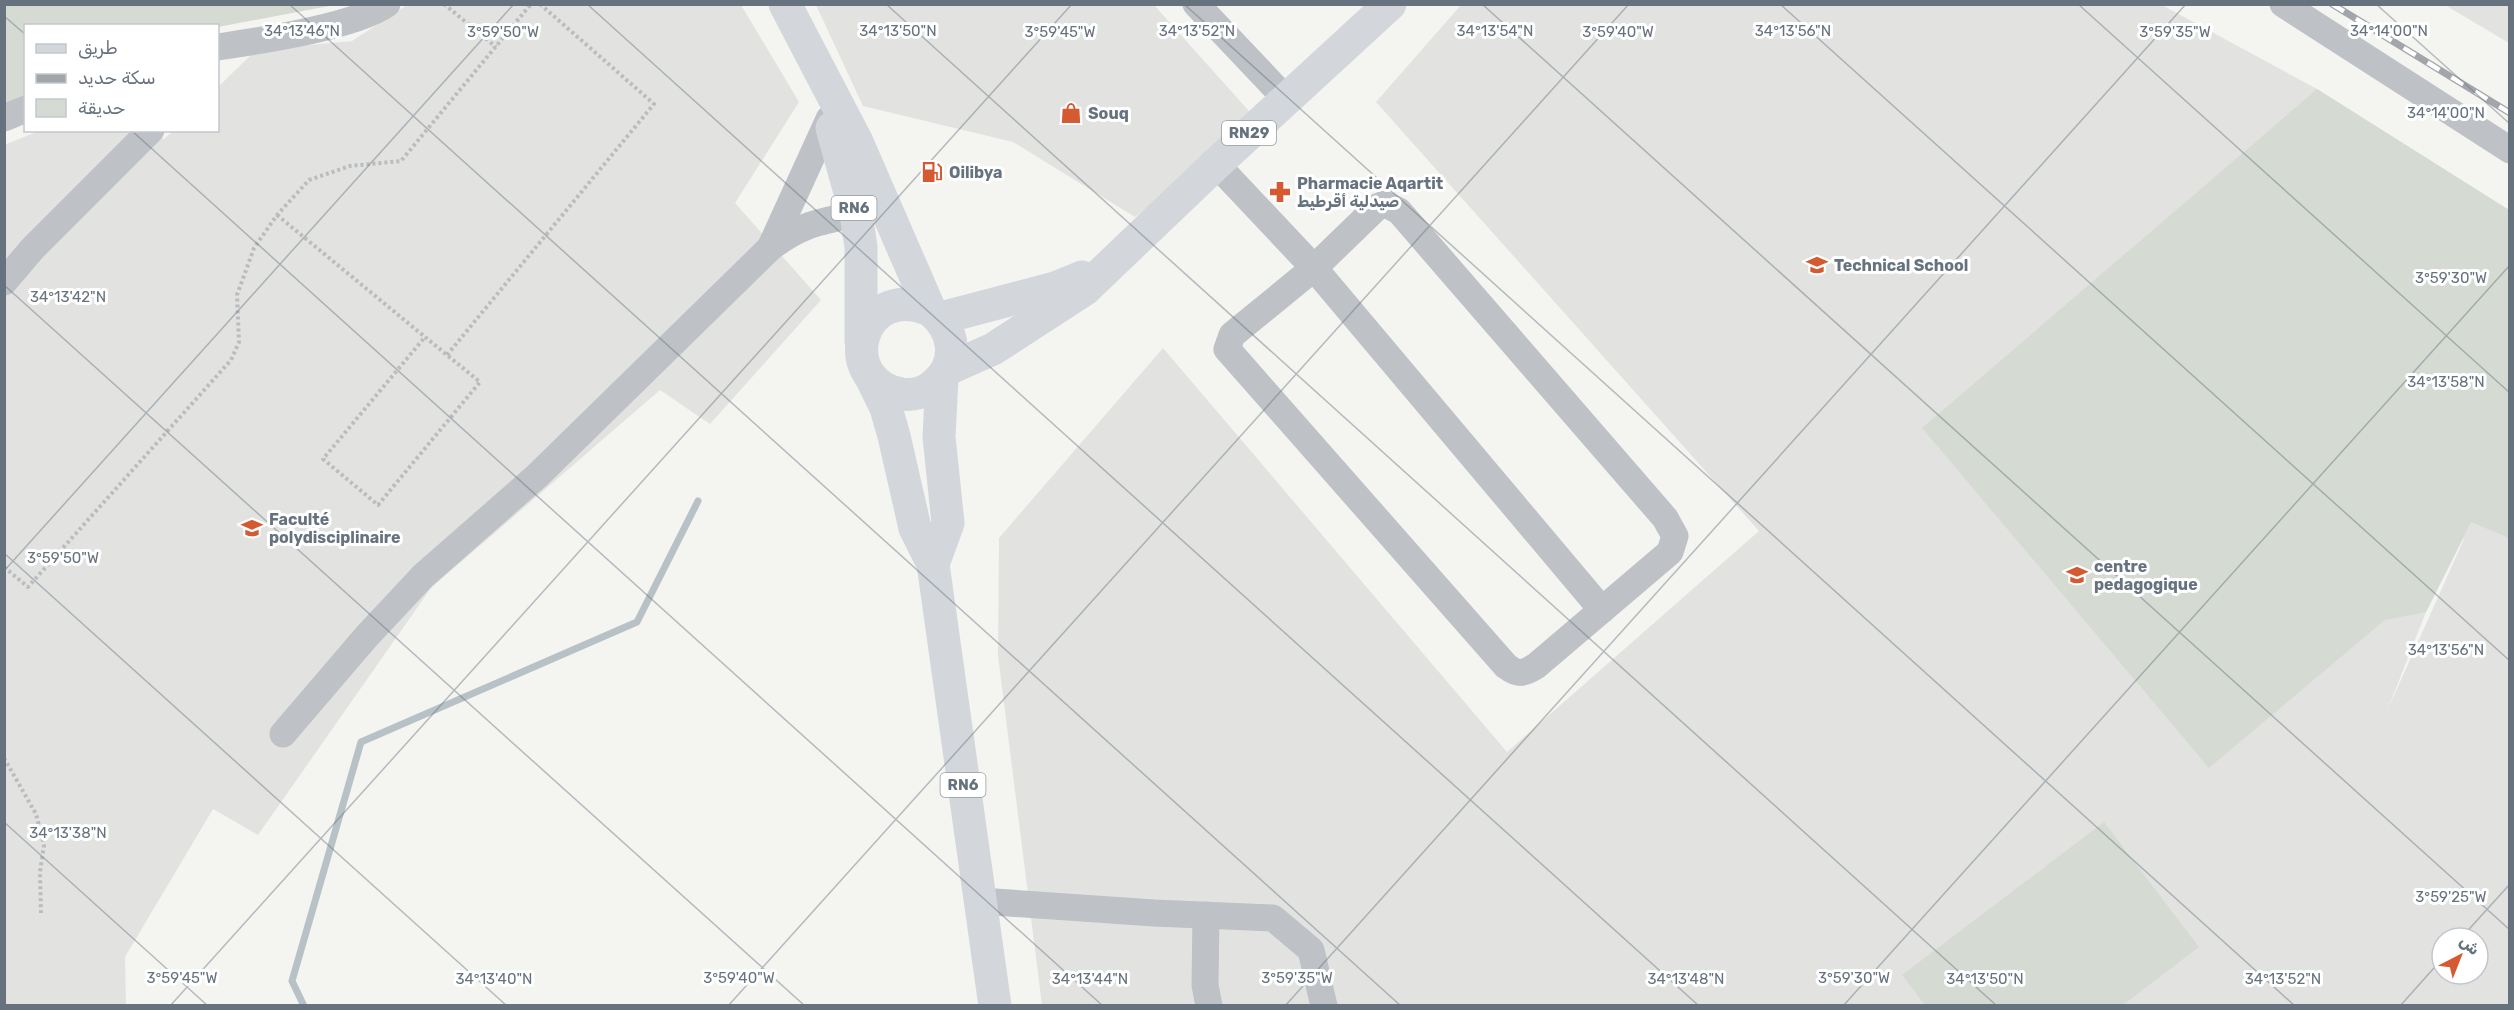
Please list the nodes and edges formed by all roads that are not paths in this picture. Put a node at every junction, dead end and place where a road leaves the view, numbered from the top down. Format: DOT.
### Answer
graph roads {
  1 [pos="387,4"];
  2 [pos="785,4"];
  3 [pos="1196,4"];
  4 [pos="1390,4"];
  5 [pos="2283,4"];
  6 [pos="219,48"];
  7 [pos="821,73"];
  8 [pos="1286,99"];
  9 [pos="24,111"];
  10 [pos="4,118"];
  11 [pos="829,119"];
  12 [pos="149,132"];
  13 [pos="2510,150"];
  14 [pos="1216,164"];
  15 [pos="856,214"];
  16 [pos="770,248"];
  17 [pos="1111,264"];
  18 [pos="1314,268"];
  19 [pos="4,282"];
  20 [pos="935,314"];
  21 [pos="861,346"];
  22 [pos="945,373"];
  23 [pos="871,376"];
  24 [pos="933,564"];
  25 [pos="1602,610"];
  26 [pos="283,734"];
  27 [pos="980,901"];
  28 [pos="1206,915"];
  29 [pos="995,1005"];
  30 [pos="1209,1005"];
  31 [pos="1324,1005"];
  1 -- 6 [label="street"];
  2 -- 7 [label="main road, RN6"];
  3 -- 8 [label="street"];
  4 -- 8 [label="main road, RN29"];
  5 -- 13 [label="street"];
  7 -- 11 [label="main road, RN6"];
  7 -- 20 [label="main road, RN6"];
  8 -- 14 [label="main road, RN29"];
  9 -- 10 [label="street"];
  11 -- 15 [label="main road, RN6"];
  11 -- 16 [label="street"];
  12 -- 19 [label="street"];
  14 -- 17 [label="main road, RN29"];
  14 -- 18 [label="street"];
  15 -- 16 [label="street"];
  15 -- 21 [label="main road, RN6"];
  16 -- 26 [label="street"];
  17 -- 20 [label="main road, RN29"];
  17 -- 22 [label="main road, RN29"];
  18 -- 25 [label="street"];
  18 -- 25 [label="street"];
  18 -- 25 [label="street"];
  20 -- 21 [label="main road"];
  20 -- 22 [label="main road, RN6"];
  21 -- 23 [label="main road, RN6"];
  22 -- 23 [label="main road"];
  22 -- 24 [label="main road, RN6"];
  23 -- 24 [label="main road, RN6"];
  24 -- 27 [label="main road, RN6"];
  27 -- 28 [label="street"];
  27 -- 29 [label="main road, RN6"];
  28 -- 30 [label="street"];
  28 -- 31 [label="street"];
}
